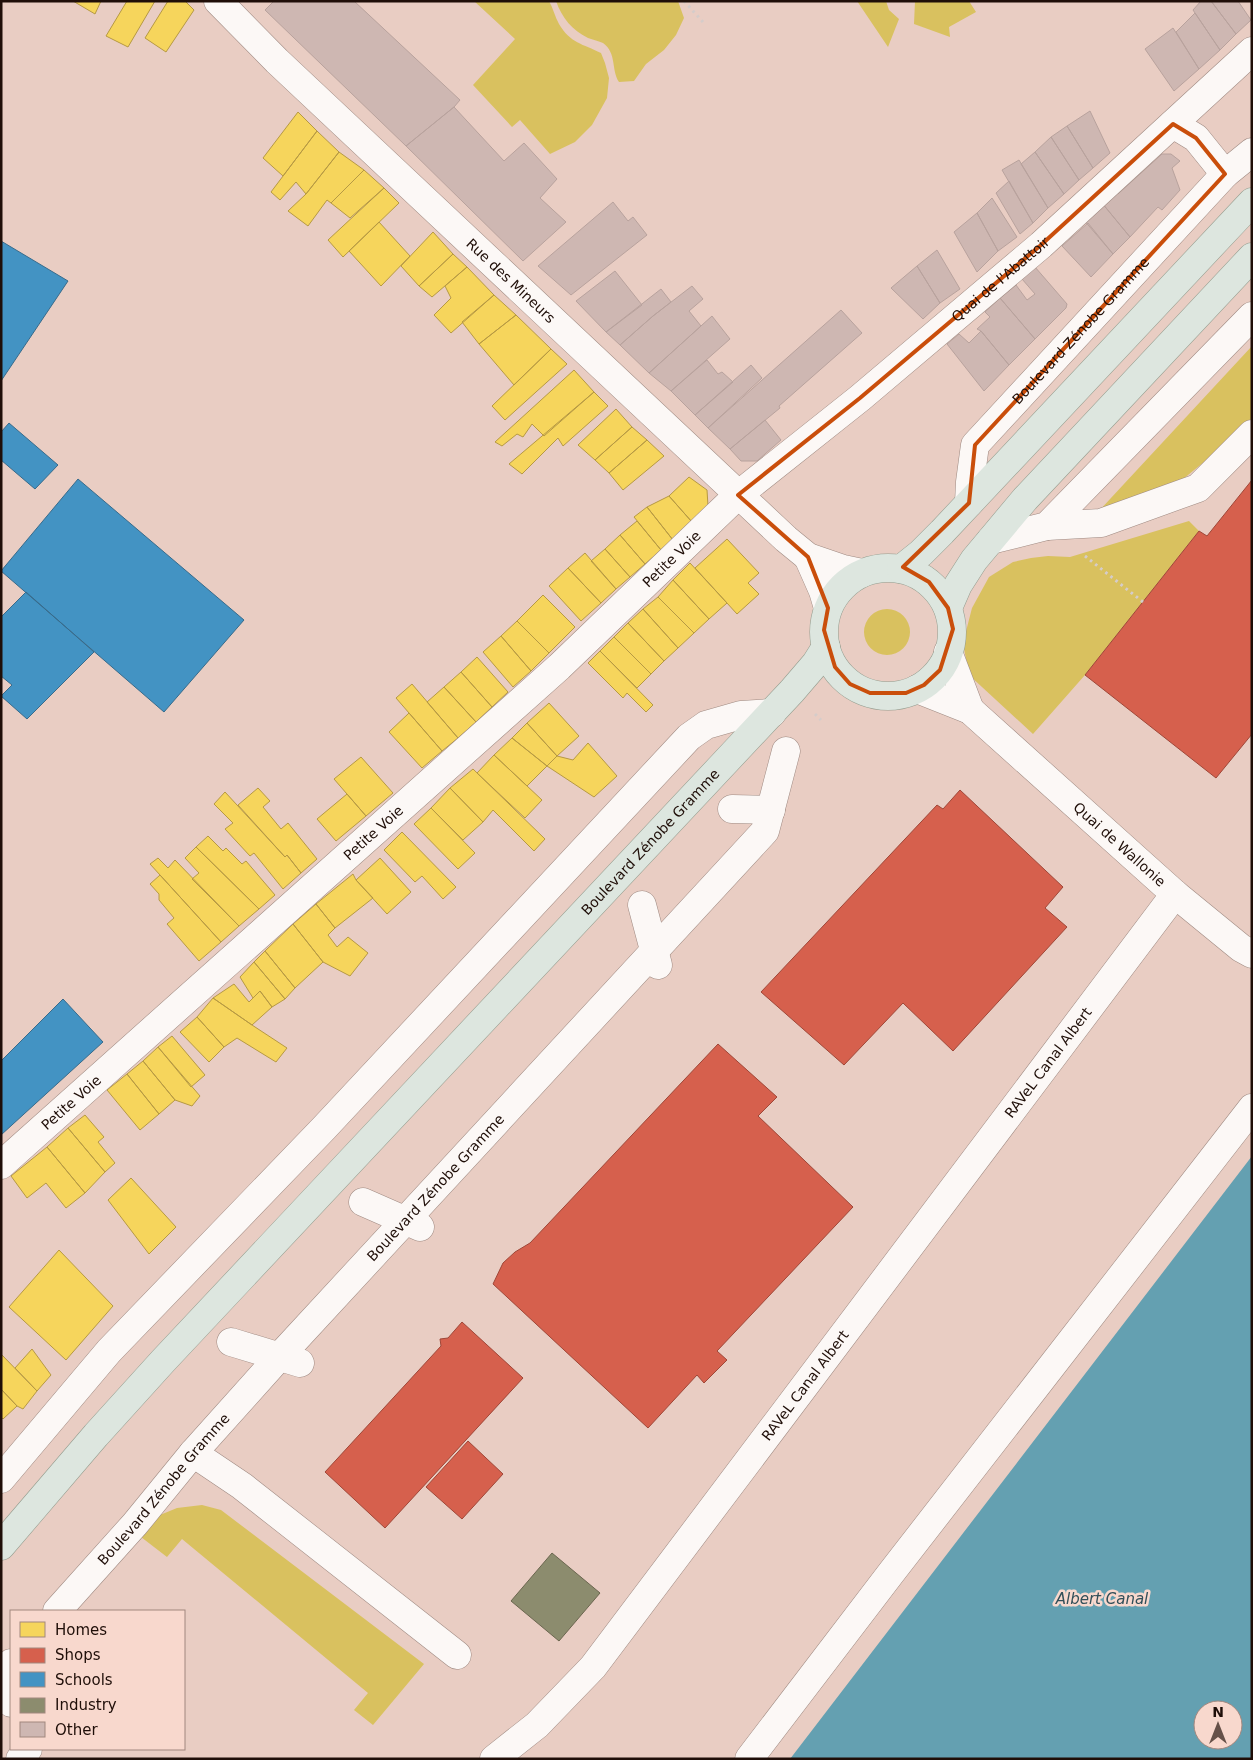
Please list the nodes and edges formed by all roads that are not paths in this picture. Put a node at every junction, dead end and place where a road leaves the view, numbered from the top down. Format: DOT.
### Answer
graph roads {
  1 [pos="218,1"];
  2 [pos="1252,51"];
  3 [pos="1174,124"];
  4 [pos="1252,152"];
  5 [pos="1225,174"];
  6 [pos="1252,202"];
  7 [pos="1252,257"];
  8 [pos="1252,316"];
  9 [pos="1252,434"];
  10 [pos="738,495"];
  11 [pos="969,503"];
  12 [pos="1047,526"];
  13 [pos="991,540"];
  14 [pos="808,557"];
  15 [pos="901,569"];
  16 [pos="862,573"];
  17 [pos="828,608"];
  18 [pos="948,608"];
  19 [pos="826,647"];
  20 [pos="948,652"];
  21 [pos="917,689"];
  22 [pos="970,710"];
  23 [pos="772,713"];
  24 [pos="786,751"];
  25 [pos="732,809"];
  26 [pos="771,810"];
  27 [pos="1174,894"];
  28 [pos="642,905"];
  29 [pos="1252,954"];
  30 [pos="657,962"];
  31 [pos="1099,996"];
  32 [pos="1252,1108"];
  33 [pos="1,1165"];
  34 [pos="363,1202"];
  35 [pos="412,1224"];
  36 [pos="231,1342"];
  37 [pos="290,1360"];
  38 [pos="193,1452"];
  39 [pos="1,1479"];
  40 [pos="1,1546"];
  41 [pos="58,1610"];
  42 [pos="457,1654"];
  43 [pos="10,1664"];
  44 [pos="1,1674"];
  45 [pos="494,1759"];
  46 [pos="749,1759"];
  1 -- 10 [label="street, Rue des Mineurs"];
  2 -- 3 [label="street, Quai de l'Abattoir"];
  3 -- 5 [label="street"];
  3 -- 10 [label="street, Quai de l'Abattoir"];
  4 -- 5 [label="street, Boulevard Zénobe Gramme"];
  5 -- 11 [label="street, Boulevard Zénobe Gramme"];
  6 -- 11 [label="main road"];
  7 -- 13 [label="main road"];
  8 -- 12 [label="street"];
  9 -- 12 [label="street"];
  10 -- 14 [label="street, Rue des Mineurs"];
  10 -- 33 [label="street, Petite Voie"];
  11 -- 15 [label="main road"];
  12 -- 13 [label="street"];
  13 -- 18 [label="main road"];
  14 -- 16 [label="street, Rue des Mineurs"];
  14 -- 17 [label="street, Rue des Mineurs"];
  15 -- 16 [label="main road"];
  15 -- 18 [label="main road"];
  16 -- 17 [label="main road"];
  17 -- 19 [label="main road"];
  18 -- 20 [label="main road"];
  19 -- 21 [label="main road"];
  19 -- 23 [label="main road, Boulevard Zénobe Gramme"];
  20 -- 21 [label="main road"];
  20 -- 22 [label="street, Quai de Wallonie"];
  21 -- 22 [label="street, Quai de Wallonie"];
  22 -- 27 [label="street, Quai de Wallonie"];
  23 -- 39 [label="street"];
  23 -- 40 [label="main road, Boulevard Zénobe Gramme"];
  24 -- 26 [label="street, Boulevard Zénobe Gramme"];
  25 -- 26 [label="street"];
  26 -- 30 [label="street, Boulevard Zénobe Gramme"];
  27 -- 29 [label="street"];
  27 -- 31 [label="street, Quai de Wallonie"];
  28 -- 30 [label="street"];
  30 -- 35 [label="street, Boulevard Zénobe Gramme"];
  31 -- 45 [label="street, RAVeL Canal Albert"];
  32 -- 46 [label="street"];
  34 -- 35 [label="street"];
  35 -- 37 [label="street, Boulevard Zénobe Gramme"];
  36 -- 37 [label="street"];
  37 -- 38 [label="street, Boulevard Zénobe Gramme"];
  38 -- 41 [label="street, Boulevard Zénobe Gramme"];
  38 -- 42 [label="street"];
  43 -- 44 [label="street"];
}
